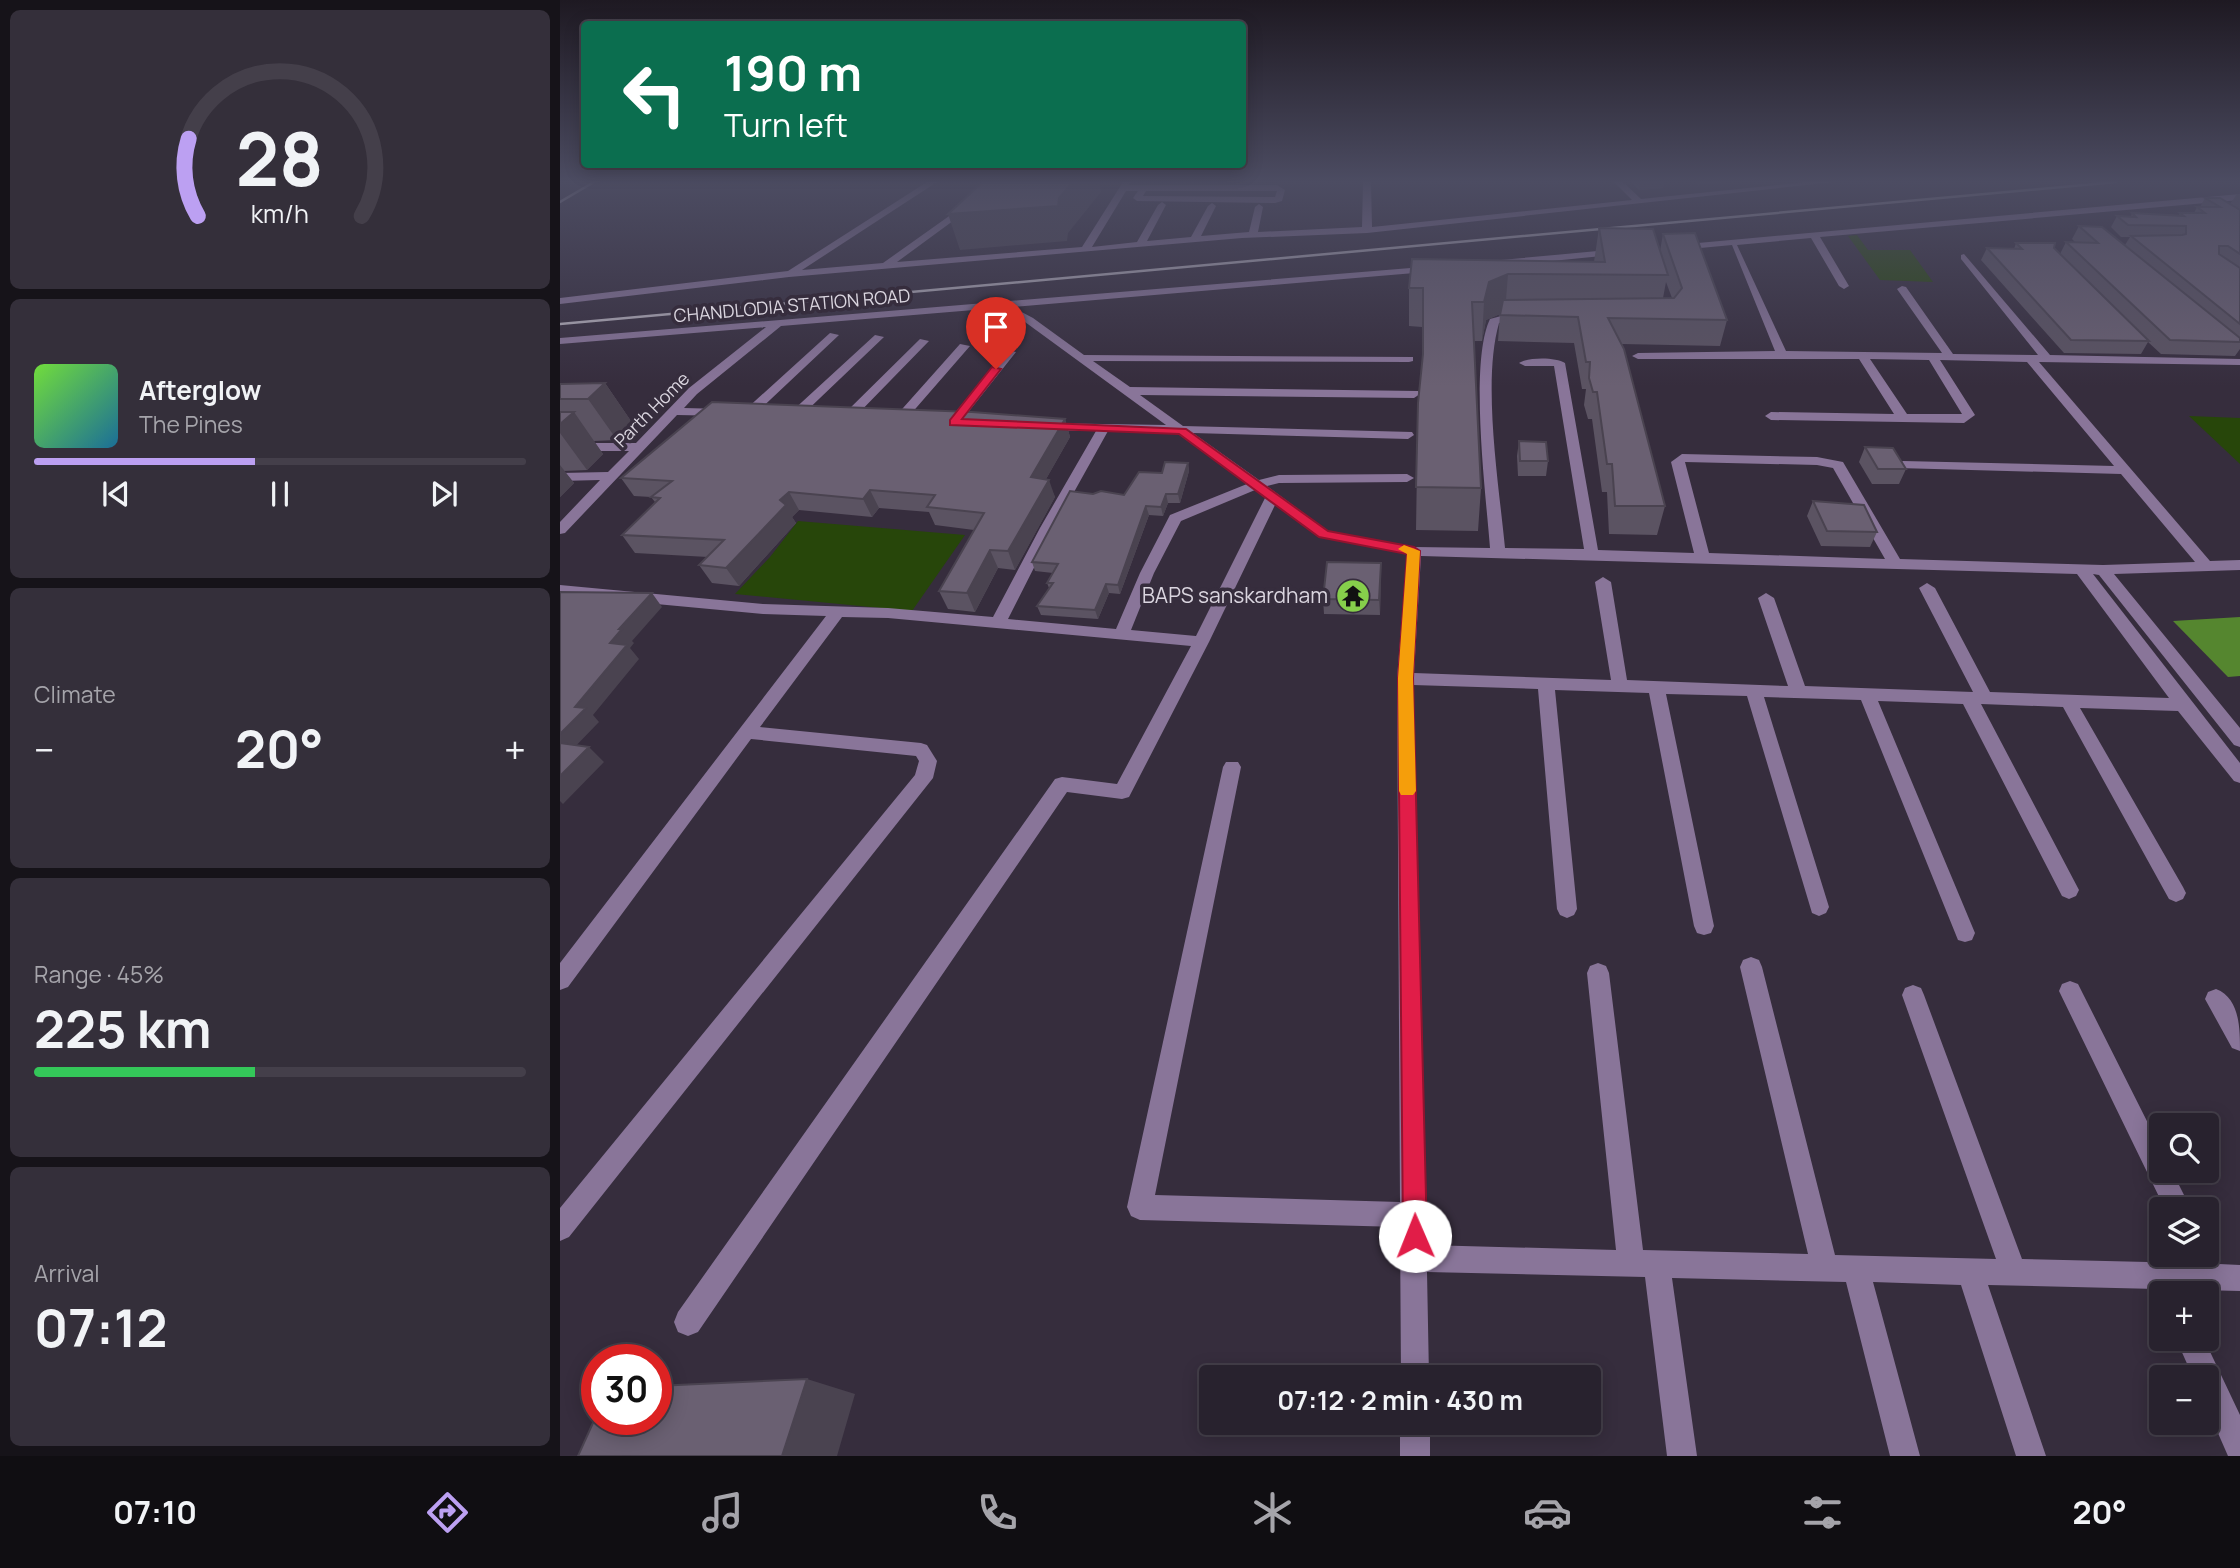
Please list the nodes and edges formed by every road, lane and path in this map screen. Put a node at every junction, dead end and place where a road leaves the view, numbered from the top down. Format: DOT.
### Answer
graph roads {
  1 [pos="827,250"];
  2 [pos="908,250"];
  3 [pos="1085,250"];
  4 [pos="1736,250"];
  5 [pos="1823,250"];
  6 [pos="1634,251"];
  7 [pos="1964,257"];
  8 [pos="1484,265"];
  9 [pos="886,266"];
  10 [pos="1443,269"];
  11 [pos="789,274"];
  12 [pos="1844,286"];
  13 [pos="1902,289"];
  14 [pos="560,301"];
  15 [pos="1000,305"];
  16 [pos="1532,318"];
  17 [pos="778,323"];
  18 [pos="834,335"];
  19 [pos="879,337"];
  20 [pos="560,341"];
  21 [pos="924,341"];
  22 [pos="2139,344"];
  23 [pos="964,346"];
  24 [pos="1010,352"];
  25 [pos="1782,354"];
  26 [pos="1862,355"];
  27 [pos="1638,356"];
  28 [pos="1932,356"];
  29 [pos="1949,356"];
  30 [pos="1081,358"];
  31 [pos="2030,358"];
  32 [pos="1409,359"];
  33 [pos="2047,359"];
  34 [pos="2158,362"];
  35 [pos="2240,362"];
  36 [pos="1525,363"];
  37 [pos="1127,391"];
  38 [pos="1414,394"];
  39 [pos="674,411"];
  40 [pos="748,414"];
  41 [pos="1771,416"];
  42 [pos="847,418"];
  43 [pos="1903,418"];
  44 [pos="900,420"];
  45 [pos="954,422"];
  46 [pos="1036,425"];
  47 [pos="1104,428"];
  48 [pos="1182,431"];
  49 [pos="1408,435"];
  50 [pos="560,447"];
  51 [pos="640,447"];
  52 [pos="1903,465"];
  53 [pos="2125,470"];
  54 [pos="612,476"];
  55 [pos="560,477"];
  56 [pos="1407,478"];
  57 [pos="1256,485"];
  58 [pos="1272,497"];
  59 [pos="576,513"];
  60 [pos="560,514"];
  61 [pos="560,530"];
  62 [pos="1414,551"];
  63 [pos="1498,553"];
  64 [pos="1592,554"];
  65 [pos="1703,559"];
  66 [pos="1896,565"];
  67 [pos="2240,565"];
  68 [pos="2206,566"];
  69 [pos="2082,570"];
  70 [pos="2103,570"];
  71 [pos="1603,582"];
  72 [pos="1927,588"];
  73 [pos="560,590"];
  74 [pos="1766,598"];
  75 [pos="838,611"];
  76 [pos="998,623"];
  77 [pos="1121,635"];
  78 [pos="1201,642"];
  79 [pos="1405,678"];
  80 [pos="1546,683"];
  81 [pos="1620,686"];
  82 [pos="1656,687"];
  83 [pos="1754,691"];
  84 [pos="1799,692"];
  85 [pos="1867,695"];
  86 [pos="1977,698"];
  87 [pos="2068,701"];
  88 [pos="2183,705"];
  89 [pos="748,732"];
  90 [pos="2240,740"];
  91 [pos="1232,767"];
  92 [pos="2240,776"];
  93 [pos="2069,890"];
  94 [pos="2176,893"];
  95 [pos="1819,906"];
  96 [pos="1567,909"];
  97 [pos="1704,926"];
  98 [pos="1965,933"];
  99 [pos="1751,967"];
  100 [pos="1598,973"];
  101 [pos="560,980"];
  102 [pos="2070,991"];
  103 [pos="1913,995"];
  104 [pos="2216,999"];
  105 [pos="2240,1040"];
  106 [pos="2172,1197"];
  107 [pos="1415,1215"];
  108 [pos="560,1228"];
  109 [pos="1415,1258"];
  110 [pos="1644,1263"];
  111 [pos="2204,1267"];
  112 [pos="2209,1267"];
  113 [pos="1825,1268"];
  114 [pos="1856,1269"];
  115 [pos="1970,1272"];
  116 [pos="2014,1273"];
  117 [pos="2240,1278"];
  118 [pos="2174,1281"];
  119 [pos="2149,1284"];
  120 [pos="688,1322"];
  121 [pos="2196,1351"];
  122 [pos="1415,1365"];
  123 [pos="1415,1435"];
  124 [pos="2240,1448"];
  125 [pos="1415,1456"];
  126 [pos="1682,1456"];
  127 [pos="1905,1456"];
  128 [pos="2031,1456"];
  1 -- 11 [label="street"];
  2 -- 9 [label="street"];
  3 -- 9 [label="street"];
  4 -- 25 [label="street"];
  5 -- 12 [label="street"];
  6 -- 8 [label="street"];
  7 -- 33 [label="street"];
  9 -- 11 [label="street"];
  10 -- 15 [label="street, CHANDLODIA STATION ROAD"];
  11 -- 14 [label="street"];
  13 -- 29 [label="street"];
  15 -- 17 [label="street, CHANDLODIA STATION ROAD"];
  15 -- 30 [label="street"];
  16 -- 63 [label="street"];
  17 -- 20 [label="street, CHANDLODIA STATION ROAD"];
  17 -- 39 [label="street, Parth Home"];
  18 -- 40 [label="street"];
  19 -- 40 [label="street"];
  21 -- 42 [label="street"];
  22 -- 34 [label="street"];
  23 -- 44 [label="street"];
  24 -- 45 [label="street"];
  25 -- 26 [label="street"];
  25 -- 27 [label="street"];
  26 -- 28 [label="street"];
  26 -- 43 [label="street"];
  28 -- 29 [label="street"];
  28 -- 43 [label="street"];
  29 -- 31 [label="street"];
  30 -- 32 [label="street"];
  30 -- 37 [label="street"];
  31 -- 33 [label="street"];
  31 -- 53 [label="street"];
  33 -- 34 [label="street"];
  34 -- 35 [label="street"];
  36 -- 64 [label="street"];
  37 -- 38 [label="street"];
  37 -- 48 [label="street"];
  39 -- 40 [label="street"];
  39 -- 51 [label="street, Parth Home"];
  41 -- 43 [label="street"];
  46 -- 47 [label="street"];
  47 -- 48 [label="street"];
  47 -- 76 [label="street"];
  48 -- 49 [label="street"];
  48 -- 57 [label="street"];
  50 -- 51 [label="street"];
  51 -- 54 [label="street, Parth Home"];
  52 -- 53 [label="street"];
  53 -- 68 [label="street"];
  54 -- 55 [label="street"];
  54 -- 59 [label="street, Parth Home"];
  56 -- 57 [label="street"];
  57 -- 58 [label="street"];
  57 -- 77 [label="street"];
  58 -- 62 [label="street"];
  58 -- 78 [label="street"];
  59 -- 60 [label="street"];
  59 -- 61 [label="street, Parth Home"];
  62 -- 63 [label="street"];
  62 -- 79 [label="street"];
  63 -- 64 [label="street"];
  64 -- 65 [label="street"];
  65 -- 66 [label="street"];
  65 -- 66 [label="street"];
  66 -- 69 [label="street"];
  67 -- 68 [label="street"];
  68 -- 70 [label="street"];
  69 -- 70 [label="street"];
  69 -- 88 [label="street"];
  70 -- 90 [label="street"];
  71 -- 81 [label="street"];
  72 -- 86 [label="street"];
  73 -- 75 [label="street"];
  74 -- 84 [label="street"];
  75 -- 76 [label="street"];
  75 -- 89 [label="street"];
  76 -- 77 [label="street"];
  77 -- 78 [label="street"];
  78 -- 120 [label="street"];
  79 -- 80 [label="street"];
  79 -- 107 [label="street"];
  80 -- 81 [label="street"];
  80 -- 96 [label="street"];
  81 -- 82 [label="street"];
  82 -- 83 [label="street"];
  82 -- 97 [label="street"];
  83 -- 84 [label="street"];
  83 -- 95 [label="street"];
  84 -- 85 [label="street"];
  85 -- 86 [label="street"];
  85 -- 98 [label="street"];
  86 -- 87 [label="street"];
  86 -- 93 [label="street"];
  87 -- 88 [label="street"];
  87 -- 94 [label="street"];
  88 -- 92 [label="street"];
  89 -- 101 [label="street"];
  89 -- 108 [label="street"];
  91 -- 107 [label="street"];
  99 -- 113 [label="street"];
  100 -- 110 [label="street"];
  102 -- 106 [label="street"];
  103 -- 116 [label="street"];
  104 -- 105 [label="street"];
  107 -- 109 [label="street"];
  109 -- 110 [label="street"];
  109 -- 122 [label="street"];
  110 -- 113 [label="street"];
  110 -- 126 [label="street"];
  111 -- 118 [label="street"];
  112 -- 117 [label="street"];
  113 -- 114 [label="street"];
  114 -- 115 [label="street"];
  114 -- 127 [label="street"];
  115 -- 116 [label="street"];
  115 -- 128 [label="street"];
  116 -- 119 [label="street"];
  121 -- 124 [label="street"];
  123 -- 125 [label="street"];
}
